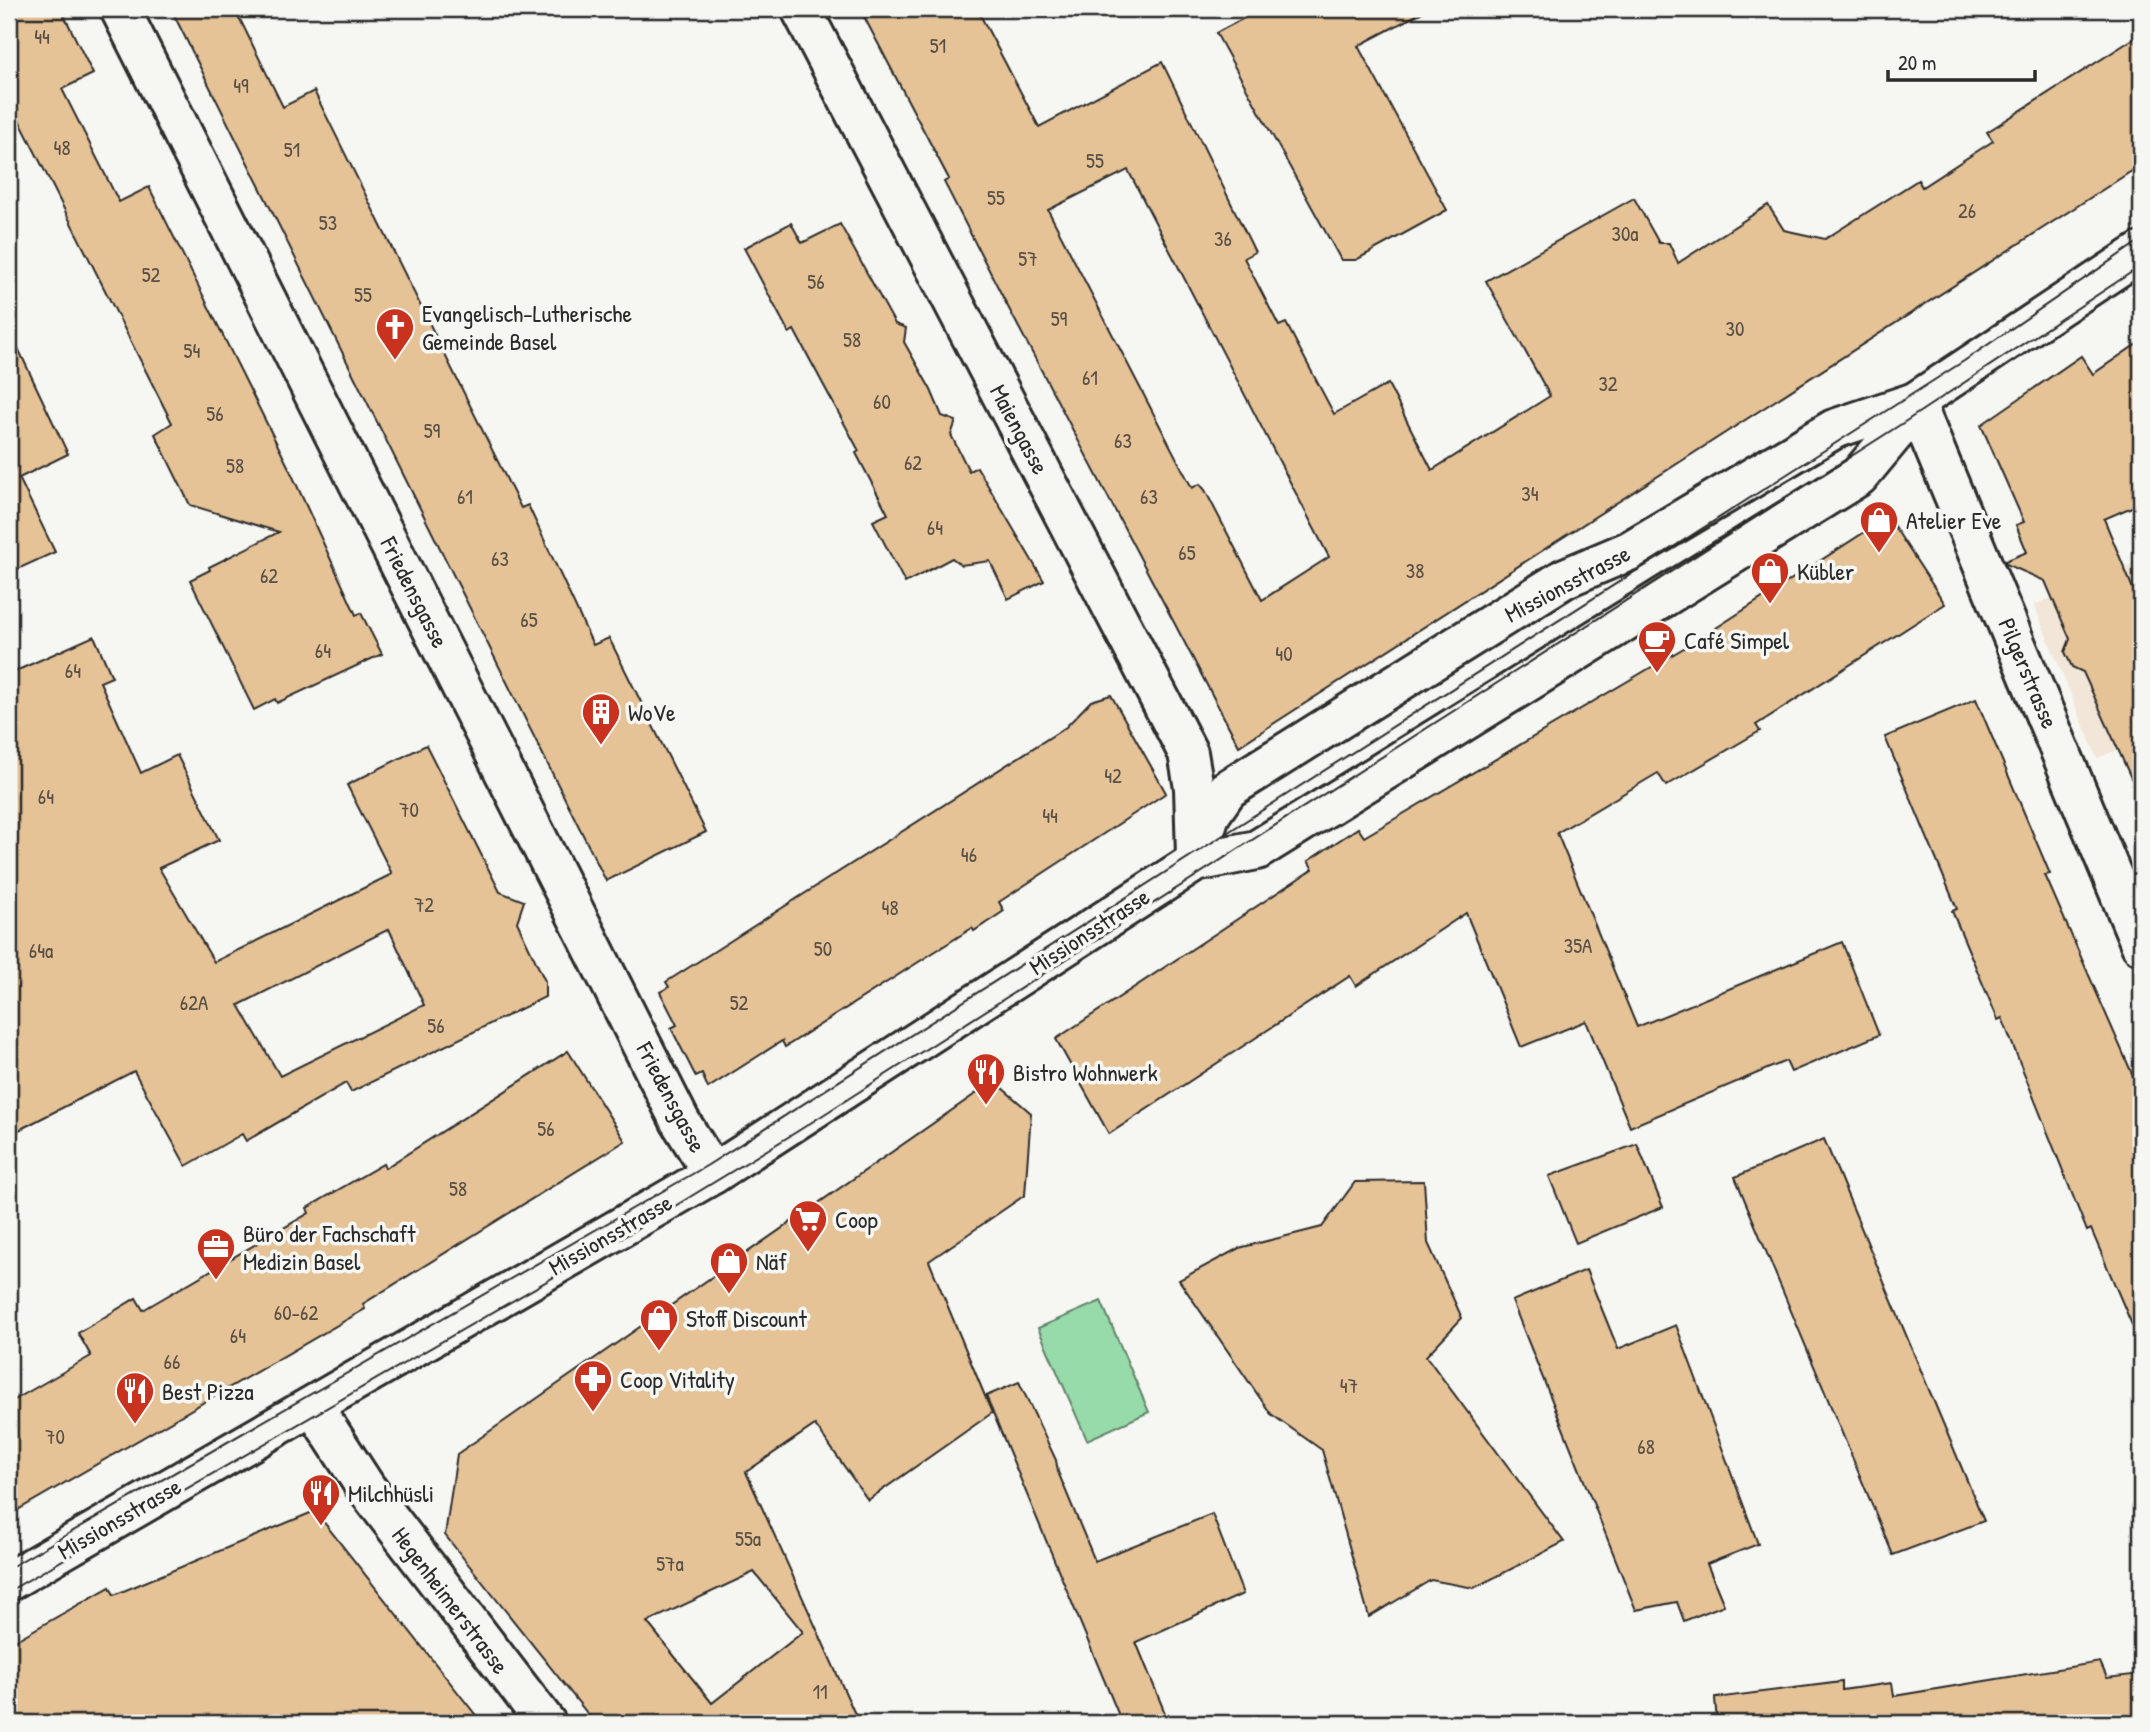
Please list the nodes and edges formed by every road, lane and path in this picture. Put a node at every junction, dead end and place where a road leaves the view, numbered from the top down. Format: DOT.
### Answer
graph roads {
  1 [pos="120,9"];
  2 [pos="801,9"];
  3 [pos="2141,252"];
  4 [pos="1915,402"];
  5 [pos="1195,862"];
  6 [pos="2141,945"];
  7 [pos="713,1174"];
  8 [pos="313,1406"];
  9 [pos="9,1581"];
  10 [pos="546,1723"];
  1 -- 7 [label="main road, Friedensgasse"];
  2 -- 5 [label="main road, Maiengasse"];
  3 -- 4 [label="main road, Missionsstrasse"];
  4 -- 5 [label="main road, Missionsstrasse"];
  4 -- 5 [label="main road, Missionsstrasse"];
  4 -- 6 [label="main road, Pilgerstrasse"];
  5 -- 7 [label="main road, Missionsstrasse"];
  7 -- 8 [label="main road, Missionsstrasse"];
  8 -- 9 [label="main road, Missionsstrasse"];
  8 -- 10 [label="main road, Hegenheimerstrasse"];
}
